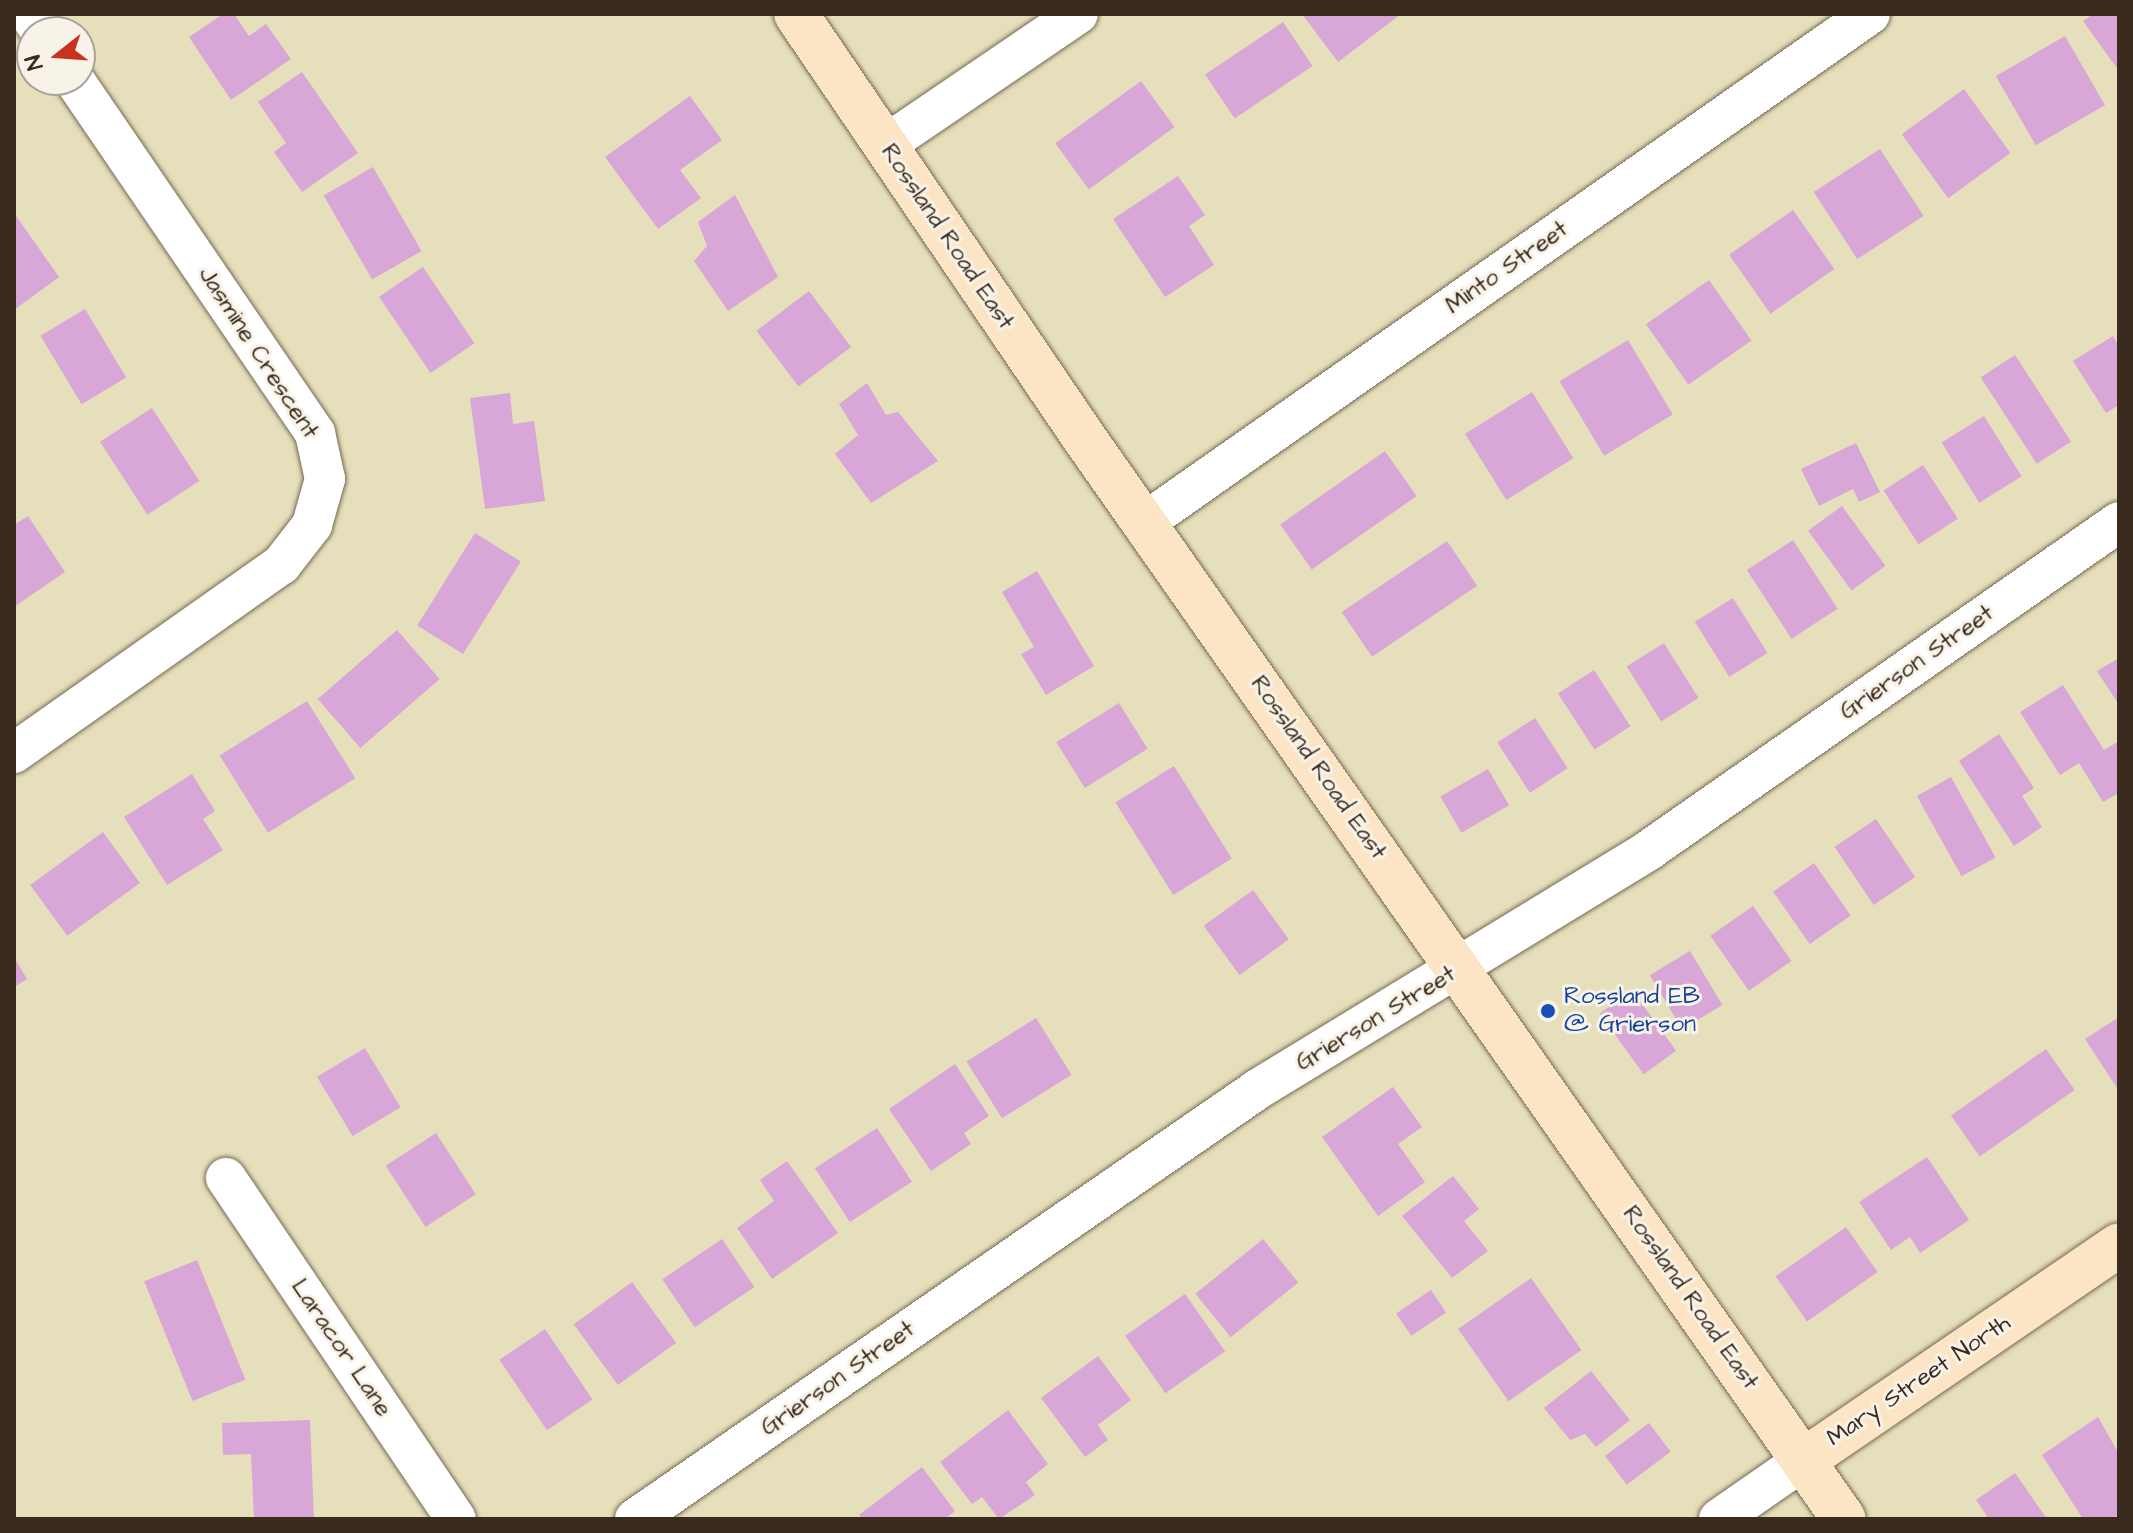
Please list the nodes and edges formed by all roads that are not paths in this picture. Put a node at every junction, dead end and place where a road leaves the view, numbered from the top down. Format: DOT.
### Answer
graph roads {
  1 [pos="796,14"];
  2 [pos="1078,14"];
  3 [pos="1870,14"];
  4 [pos="85,96"];
  5 [pos="885,145"];
  6 [pos="1145,522"];
  7 [pos="2119,522"];
  8 [pos="14,753"];
  9 [pos="1460,970"];
  10 [pos="226,1178"];
  11 [pos="2119,1245"];
  12 [pos="1804,1460"];
  13 [pos="456,1519"];
  14 [pos="635,1519"];
  15 [pos="1719,1519"];
  16 [pos="1844,1519"];
  1 -- 5 [label="main road, Rossland Road East"];
  2 -- 5 [label="street"];
  3 -- 6 [label="street, Minto Street"];
  4 -- 8 [label="street, Jasmine Crescent"];
  5 -- 6 [label="main road, Rossland Road East"];
  6 -- 9 [label="main road, Rossland Road East"];
  7 -- 9 [label="street, Grierson Street"];
  9 -- 12 [label="main road, Rossland Road East"];
  9 -- 14 [label="street, Grierson Street"];
  10 -- 13 [label="street, Laracor Lane"];
  11 -- 12 [label="main road, Mary Street North"];
  12 -- 15 [label="street, Mary Street North"];
  12 -- 16 [label="main road, Rossland Road East"];
}
